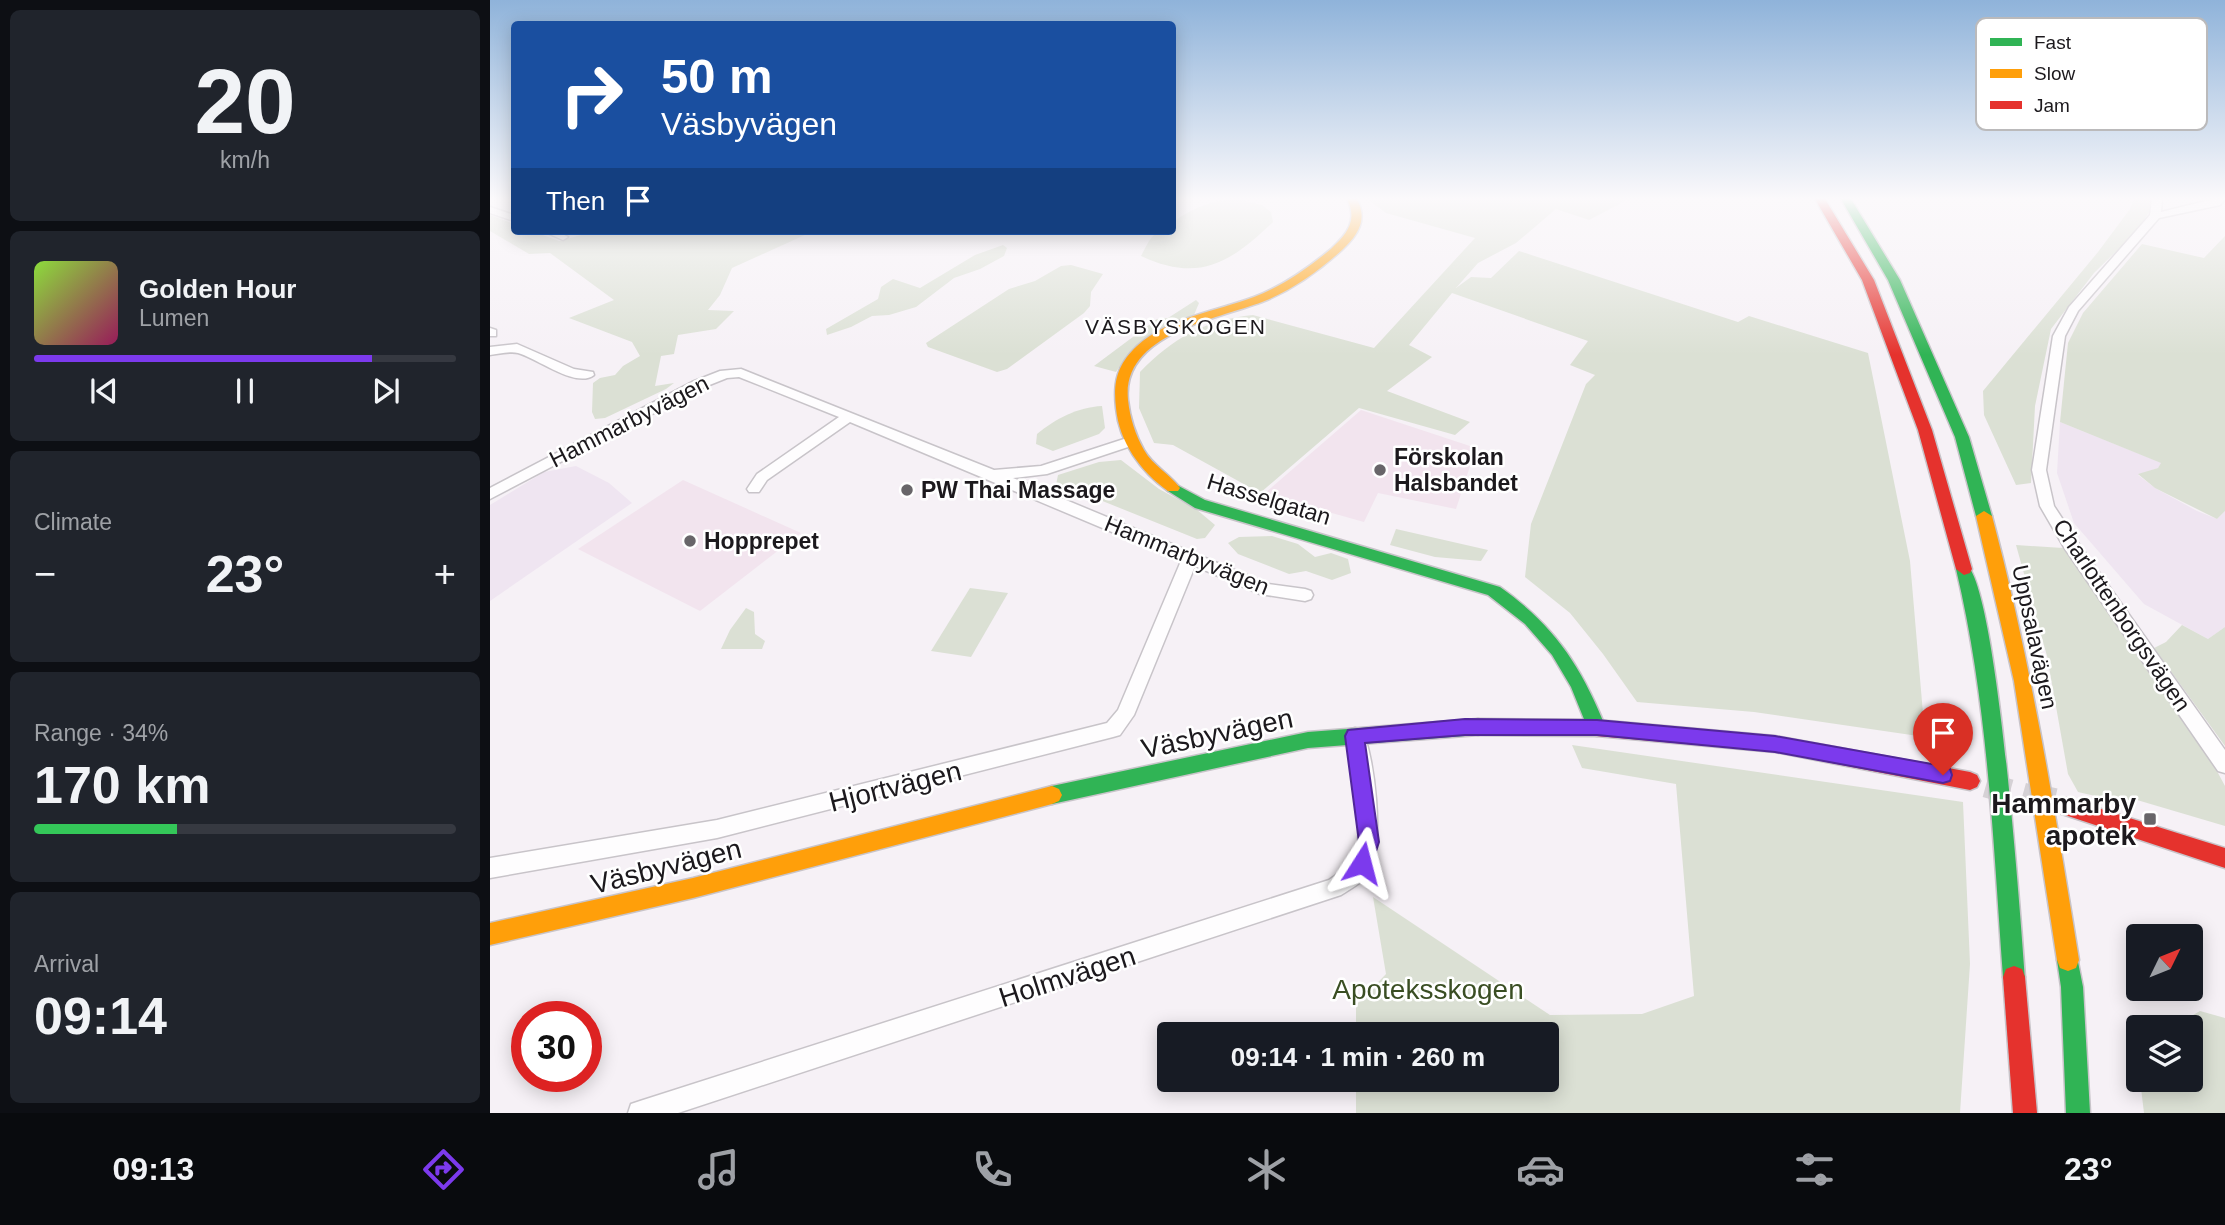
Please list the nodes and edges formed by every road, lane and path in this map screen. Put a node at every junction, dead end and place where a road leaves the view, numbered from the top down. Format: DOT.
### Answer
graph roads {
  1 [pos="1334,251"];
  2 [pos="1851,251"];
  3 [pos="1877,251"];
  4 [pos="2125,251"];
  5 [pos="493,350"];
  6 [pos="588,375"];
  7 [pos="850,416"];
  8 [pos="1129,442"];
  9 [pos="993,475"];
  10 [pos="490,478"];
  11 [pos="504,485"];
  12 [pos="754,489"];
  13 [pos="490,494"];
  14 [pos="1189,559"];
  15 [pos="1305,595"];
  16 [pos="1597,727"];
  17 [pos="1355,736"];
  18 [pos="2225,765"];
  19 [pos="1970,781"];
  20 [pos="2066,807"];
  21 [pos="2225,858"];
  22 [pos="490,867"];
  23 [pos="490,934"];
  24 [pos="640,1113"];
  25 [pos="2025,1113"];
  26 [pos="2078,1113"];
  1 -- 8 [label="main road, Hasselgatan"];
  2 -- 25 [label="main road"];
  3 -- 26 [label="main road, Uppsalavägen"];
  4 -- 18 [label="street, Charlottenborgsvägen"];
  5 -- 6 [label="street"];
  7 -- 9 [label="street, Hammarbyvägen"];
  7 -- 11 [label="street, Hammarbyvägen"];
  7 -- 12 [label="street"];
  8 -- 9 [label="street, Hammarbyvägen"];
  8 -- 16 [label="main road, Hasselgatan"];
  9 -- 14 [label="street, Hammarbyvägen"];
  10 -- 11 [label="street"];
  11 -- 13 [label="street, Hammarbyvägen"];
  14 -- 15 [label="street, Hammarbyvägen"];
  14 -- 22 [label="street, Hjortvägen"];
  16 -- 17 [label="main road, Väsbyvägen"];
  16 -- 19 [label="main road, Väsbyvägen"];
  17 -- 23 [label="main road, Väsbyvägen"];
  17 -- 24 [label="street, Holmvägen"];
  20 -- 21 [label="main road"];
}
